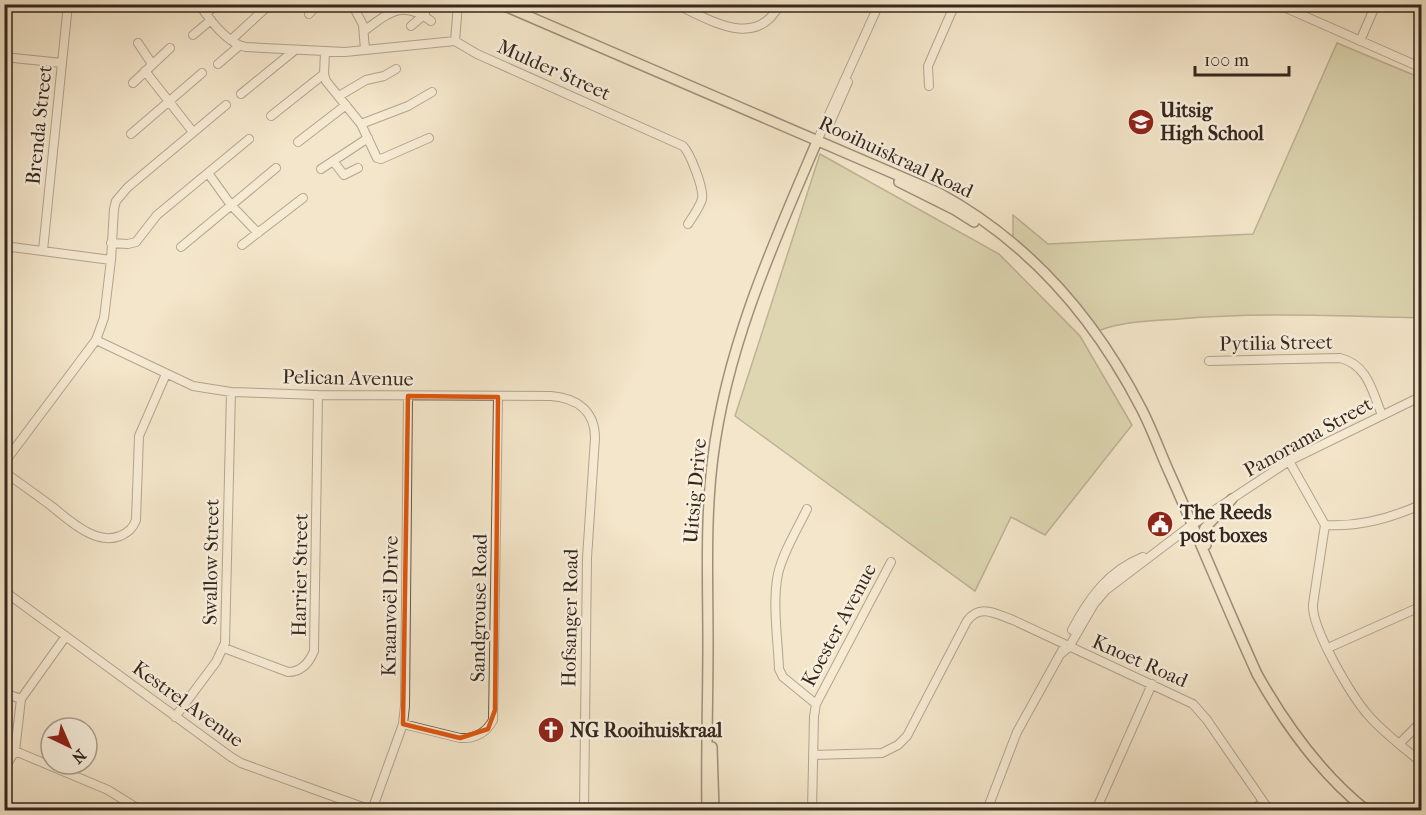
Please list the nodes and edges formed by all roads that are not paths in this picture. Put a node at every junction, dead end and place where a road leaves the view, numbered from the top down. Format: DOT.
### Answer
graph roads {
  1 [pos="68,4"];
  2 [pos="199,4"];
  3 [pos="216,4"];
  4 [pos="318,4"];
  5 [pos="351,4"];
  6 [pos="458,4"];
  7 [pos="500,4"];
  8 [pos="675,4"];
  9 [pos="780,4"];
  10 [pos="879,4"];
  11 [pos="955,4"];
  12 [pos="1277,4"];
  13 [pos="1376,4"];
  14 [pos="269,5"];
  15 [pos="395,6"];
  16 [pos="309,14"];
  17 [pos="208,17"];
  18 [pos="411,27"];
  19 [pos="364,30"];
  20 [pos="193,35"];
  21 [pos="455,40"];
  22 [pos="1360,41"];
  23 [pos="138,43"];
  24 [pos="235,43"];
  25 [pos="170,48"];
  26 [pos="295,50"];
  27 [pos="365,50"];
  28 [pos="325,52"];
  29 [pos="4,57"];
  30 [pos="62,63"];
  31 [pos="152,64"];
  32 [pos="218,64"];
  33 [pos="1422,68"];
  34 [pos="396,69"];
  35 [pos="145,71"];
  36 [pos="202,73"];
  37 [pos="324,74"];
  38 [pos="133,82"];
  39 [pos="929,86"];
  40 [pos="432,92"];
  41 [pos="241,94"];
  42 [pos="339,96"];
  43 [pos="169,102"];
  44 [pos="226,105"];
  45 [pos="346,105"];
  46 [pos="271,116"];
  47 [pos="361,124"];
  48 [pos="193,132"];
  49 [pos="131,134"];
  50 [pos="249,138"];
  51 [pos="368,138"];
  52 [pos="429,138"];
  53 [pos="298,142"];
  54 [pos="818,143"];
  55 [pos="333,161"];
  56 [pos="276,168"];
  57 [pos="358,168"];
  58 [pos="321,169"];
  59 [pos="207,173"];
  60 [pos="303,198"];
  61 [pos="231,205"];
  62 [pos="688,224"];
  63 [pos="258,233"];
  64 [pos="111,243"];
  65 [pos="242,245"];
  66 [pos="4,246"];
  67 [pos="181,247"];
  68 [pos="43,250"];
  69 [pos="111,260"];
  70 [pos="96,340"];
  71 [pos="1209,361"];
  72 [pos="166,374"];
  73 [pos="231,392"];
  74 [pos="318,395"];
  75 [pos="408,396"];
  76 [pos="1422,396"];
  77 [pos="498,397"];
  78 [pos="1382,415"];
  79 [pos="595,427"];
  80 [pos="1290,461"];
  81 [pos="4,463"];
  82 [pos="4,472"];
  83 [pos="1232,499"];
  84 [pos="1422,504"];
  85 [pos="807,509"];
  86 [pos="1191,525"];
  87 [pos="1325,525"];
  88 [pos="891,562"];
  89 [pos="1210,564"];
  90 [pos="4,591"];
  91 [pos="1422,606"];
  92 [pos="66,636"];
  93 [pos="224,648"];
  94 [pos="1065,648"];
  95 [pos="1328,648"];
  96 [pos="1152,684"];
  97 [pos="4,693"];
  98 [pos="21,699"];
  99 [pos="816,704"];
  100 [pos="708,712"];
  101 [pos="175,717"];
  102 [pos="1422,721"];
  103 [pos="403,724"];
  104 [pos="1400,744"];
  105 [pos="15,751"];
  106 [pos="813,754"];
  107 [pos="1422,763"];
  108 [pos="4,770"];
  109 [pos="1263,802"];
  110 [pos="140,810"];
  111 [pos="371,810"];
  112 [pos="584,810"];
  113 [pos="707,810"];
  114 [pos="714,810"];
  115 [pos="812,810"];
  116 [pos="987,810"];
  117 [pos="1096,810"];
  118 [pos="1253,810"];
  119 [pos="1269,810"];
  120 [pos="1366,810"];
  1 -- 30 [label="street, Brenda Street"];
  2 -- 17 [label="street"];
  3 -- 17 [label="street"];
  4 -- 16 [label="street"];
  5 -- 19 [label="street"];
  6 -- 21 [label="street"];
  7 -- 54 [label="main road, Rooihuiskraal Road"];
  8 -- 9 [label="street"];
  10 -- 54 [label="street, Uitsig Drive"];
  11 -- 39 [label="street"];
  12 -- 22 [label="street"];
  13 -- 22 [label="street"];
  14 -- 24 [label="street"];
  15 -- 18 [label="street"];
  15 -- 19 [label="street"];
  17 -- 20 [label="street"];
  17 -- 24 [label="street"];
  19 -- 27 [label="street"];
  21 -- 27 [label="street"];
  21 -- 62 [label="street, Mulder Street"];
  22 -- 33 [label="street"];
  23 -- 31 [label="street"];
  24 -- 26 [label="street"];
  24 -- 32 [label="street"];
  25 -- 31 [label="street"];
  26 -- 28 [label="street"];
  26 -- 41 [label="street"];
  27 -- 28 [label="street"];
  28 -- 37 [label="street"];
  29 -- 30 [label="street"];
  30 -- 68 [label="street, Brenda Street"];
  31 -- 35 [label="street"];
  34 -- 42 [label="street"];
  35 -- 38 [label="street"];
  35 -- 43 [label="street"];
  36 -- 43 [label="street"];
  37 -- 42 [label="street"];
  37 -- 46 [label="street"];
  40 -- 47 [label="street"];
  42 -- 45 [label="street"];
  43 -- 48 [label="street"];
  43 -- 49 [label="street"];
  44 -- 48 [label="street"];
  45 -- 47 [label="street"];
  45 -- 53 [label="street"];
  47 -- 51 [label="street"];
  48 -- 64 [label="street"];
  50 -- 59 [label="street"];
  51 -- 52 [label="street"];
  51 -- 55 [label="street"];
  54 -- 86 [label="main road, Rooihuiskraal Road"];
  54 -- 100 [label="main road, Uitsig Drive"];
  55 -- 57 [label="street"];
  55 -- 58 [label="street"];
  56 -- 61 [label="street"];
  59 -- 61 [label="street"];
  59 -- 64 [label="street"];
  60 -- 63 [label="street"];
  61 -- 63 [label="street"];
  61 -- 67 [label="street"];
  63 -- 65 [label="street"];
  64 -- 69 [label="street"];
  66 -- 68 [label="street"];
  68 -- 69 [label="street"];
  69 -- 70 [label="street"];
  70 -- 72 [label="street, Pelican Avenue"];
  70 -- 81 [label="street"];
  71 -- 78 [label="street, Pytilia Street"];
  72 -- 73 [label="street, Pelican Avenue"];
  72 -- 82 [label="street"];
  73 -- 74 [label="street, Pelican Avenue"];
  73 -- 93 [label="street, Swallow Street"];
  74 -- 75 [label="street, Pelican Avenue"];
  74 -- 93 [label="street, Harrier Street"];
  75 -- 77 [label="street, Pelican Avenue"];
  75 -- 103 [label="street, Kraanvoël Drive"];
  76 -- 78 [label="street, Panorama Street"];
  77 -- 79 [label="street, Pelican Avenue"];
  77 -- 103 [label="street, Sandgrouse Road"];
  78 -- 80 [label="street, Panorama Street"];
  79 -- 112 [label="street, Hofsanger Road"];
  80 -- 83 [label="street, Panorama Street"];
  80 -- 87 [label="street"];
  83 -- 86 [label="street, Panorama Street"];
  83 -- 89 [label="main road"];
  84 -- 87 [label="street"];
  85 -- 99 [label="street"];
  86 -- 89 [label="main road, Rooihuiskraal Road"];
  86 -- 94 [label="street, Panorama Street"];
  87 -- 95 [label="street"];
  88 -- 99 [label="street, Koester Avenue"];
  89 -- 120 [label="main road, Rooihuiskraal Road"];
  90 -- 92 [label="street, Kestrel Avenue"];
  91 -- 95 [label="street"];
  92 -- 98 [label="street"];
  92 -- 101 [label="street, Kestrel Avenue"];
  93 -- 101 [label="street, Swallow Street"];
  94 -- 96 [label="street, Knoet Road"];
  94 -- 106 [label="street, Knoet Road"];
  94 -- 116 [label="street, Panorama Street"];
  95 -- 104 [label="street"];
  96 -- 109 [label="street, Knoet Road"];
  96 -- 117 [label="street"];
  97 -- 98 [label="street"];
  98 -- 105 [label="street"];
  99 -- 106 [label="street, Koester Avenue"];
  100 -- 113 [label="main road, Uitsig Drive"];
  100 -- 114 [label="main road, Uitsig Drive"];
  101 -- 111 [label="street, Kestrel Avenue"];
  102 -- 104 [label="street"];
  103 -- 111 [label="street, Kraanvoël Drive"];
  104 -- 107 [label="street"];
  105 -- 108 [label="street"];
  105 -- 110 [label="street"];
  106 -- 115 [label="street, Koester Avenue"];
  109 -- 118 [label="street"];
  109 -- 119 [label="street, Knoet Road"];
}
